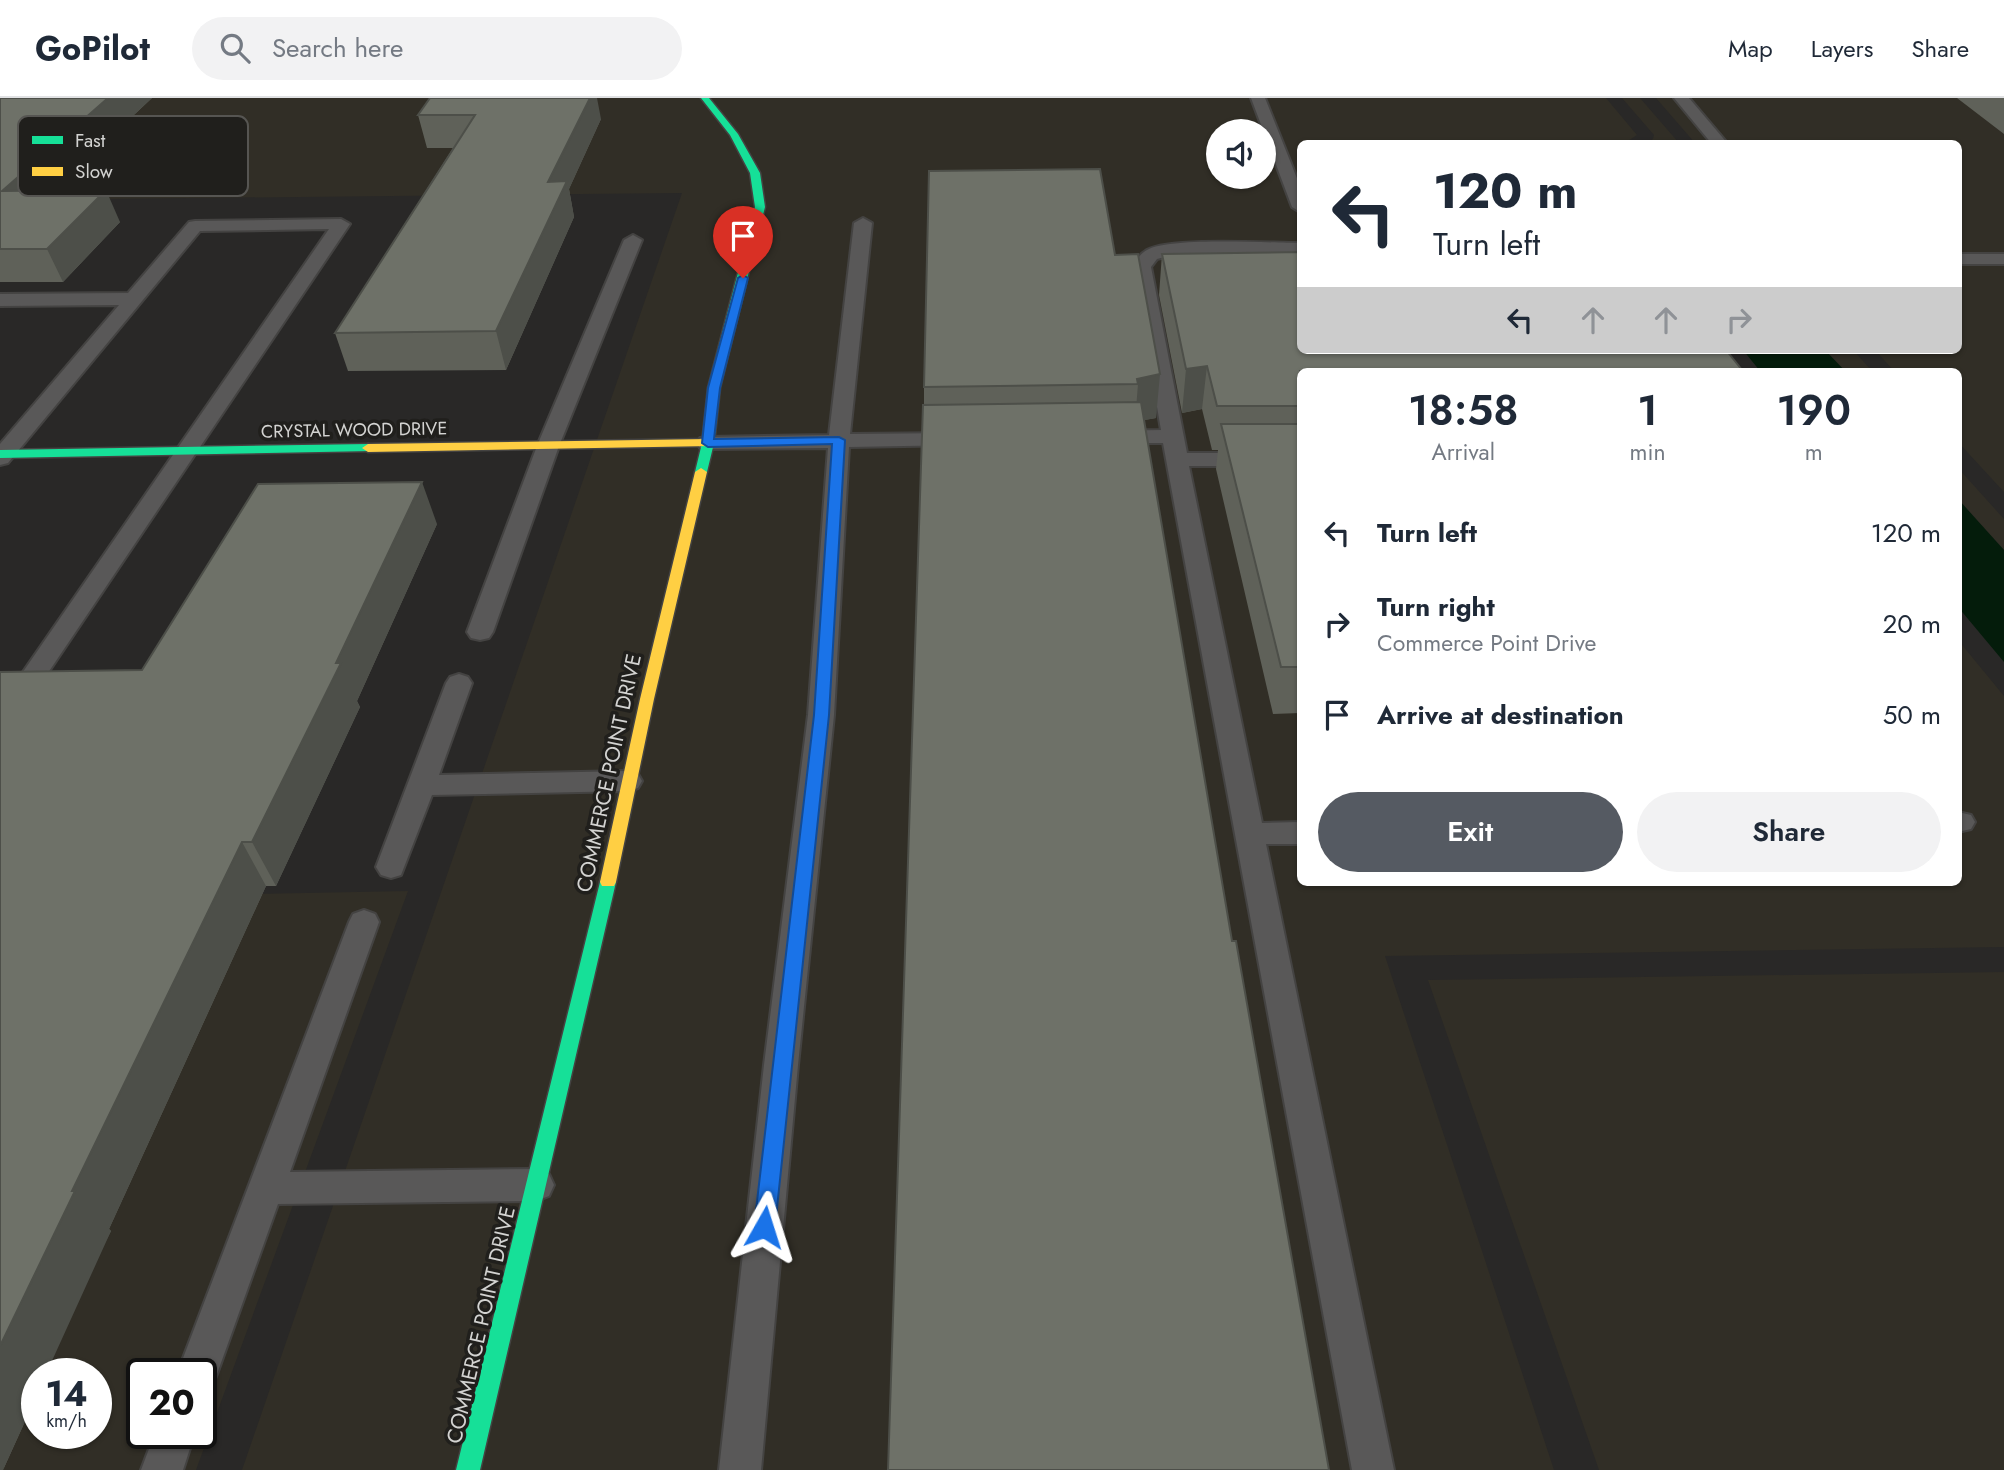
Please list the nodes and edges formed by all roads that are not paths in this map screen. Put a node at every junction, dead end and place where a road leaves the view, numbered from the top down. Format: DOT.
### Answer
graph roads {
  1 [pos="705,98"];
  2 [pos="1258,98"];
  3 [pos="1681,98"];
  4 [pos="1718,140"];
  5 [pos="1297,198"];
  6 [pos="863,223"];
  7 [pos="633,240"];
  8 [pos="1297,248"];
  9 [pos="1962,259"];
  10 [pos="2004,259"];
  11 [pos="133,299"];
  12 [pos="0,300"];
  13 [pos="1090,437"];
  14 [pos="980,439"];
  15 [pos="839,440"];
  16 [pos="708,443"];
  17 [pos="548,446"];
  18 [pos="1175,448"];
  19 [pos="186,452"];
  20 [pos="1,455"];
  21 [pos="1297,459"];
  22 [pos="480,632"];
  23 [pos="459,683"];
  24 [pos="16,702"];
  25 [pos="628,781"];
  26 [pos="422,785"];
  27 [pos="1297,833"];
  28 [pos="1250,834"];
  29 [pos="391,867"];
  30 [pos="365,922"];
  31 [pos="536,1185"];
  32 [pos="266,1188"];
  33 [pos="203,1358"];
  34 [pos="169,1449"];
  35 [pos="162,1470"];
  36 [pos="468,1470"];
  37 [pos="740,1470"];
  38 [pos="1373,1470"];
  1 -- 16 [label="street, COMMERCE POINT DRIVE"];
  2 -- 5 [label="lane"];
  3 -- 4 [label="lane"];
  6 -- 15 [label="lane"];
  7 -- 17 [label="lane"];
  8 -- 18 [label="lane"];
  9 -- 10 [label="lane"];
  11 -- 12 [label="lane"];
  11 -- 19 [label="lane"];
  11 -- 20 [label="lane"];
  13 -- 18 [label="lane"];
  14 -- 15 [label="lane"];
  15 -- 16 [label="lane"];
  15 -- 37 [label="lane"];
  16 -- 17 [label="street, CRYSTAL WOOD DRIVE"];
  16 -- 25 [label="street, COMMERCE POINT DRIVE"];
  17 -- 19 [label="street, CRYSTAL WOOD DRIVE"];
  17 -- 22 [label="lane"];
  18 -- 21 [label="lane"];
  18 -- 28 [label="lane"];
  19 -- 20 [label="street, CRYSTAL WOOD DRIVE"];
  19 -- 24 [label="lane"];
  23 -- 26 [label="lane"];
  25 -- 26 [label="lane"];
  25 -- 31 [label="street, COMMERCE POINT DRIVE"];
  26 -- 29 [label="lane"];
  27 -- 28 [label="lane"];
  28 -- 38 [label="lane"];
  30 -- 32 [label="lane"];
  31 -- 32 [label="lane"];
  31 -- 36 [label="street, COMMERCE POINT DRIVE"];
  32 -- 33 [label="lane"];
  34 -- 35 [label="lane"];
}
